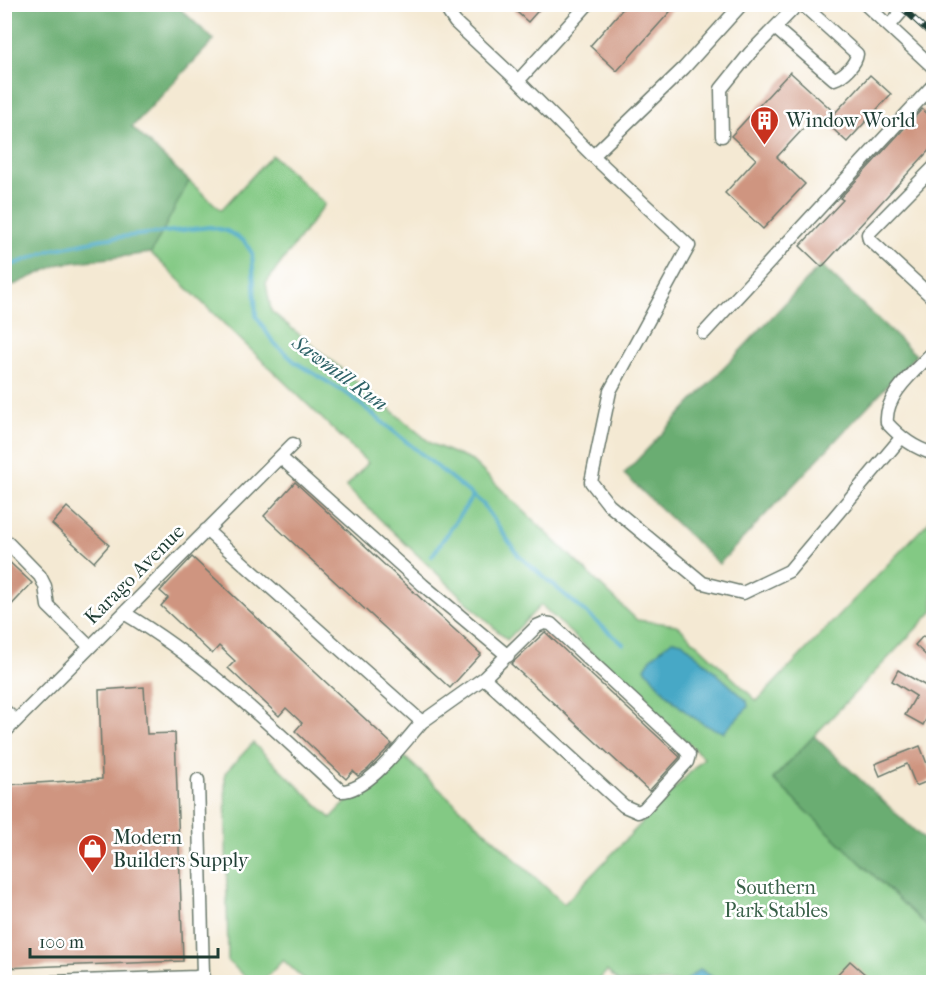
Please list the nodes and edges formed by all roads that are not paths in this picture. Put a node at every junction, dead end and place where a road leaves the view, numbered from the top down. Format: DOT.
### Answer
graph roads {
  1 [pos="447,4"];
  2 [pos="588,4"];
  3 [pos="742,4"];
  4 [pos="798,4"];
  5 [pos="802,4"];
  6 [pos="865,4"];
  7 [pos="908,4"];
  8 [pos="889,27"];
  9 [pos="775,28"];
  10 [pos="933,68"];
  11 [pos="518,81"];
  12 [pos="933,84"];
  13 [pos="722,136"];
  14 [pos="593,156"];
  15 [pos="933,167"];
  16 [pos="933,299"];
  17 [pos="704,333"];
  18 [pos="933,351"];
  19 [pos="901,438"];
  20 [pos="293,444"];
  21 [pos="933,454"];
  22 [pos="280,457"];
  23 [pos="206,530"];
  24 [pos="4,539"];
  25 [pos="124,613"];
  26 [pos="90,647"];
  27 [pos="508,656"];
  28 [pos="484,678"];
  29 [pos="4,710"];
  30 [pos="16,721"];
  31 [pos="422,723"];
  32 [pos="4,733"];
  33 [pos="198,780"];
  34 [pos="205,979"];
  35 [pos="52,982"];
  1 -- 11 [label="street"];
  2 -- 11 [label="street"];
  3 -- 14 [label="street"];
  4 -- 9 [label="street"];
  5 -- 9 [label="street"];
  6 -- 8 [label="street"];
  7 -- 8 [label="street"];
  8 -- 10 [label="street"];
  9 -- 13 [label="street"];
  11 -- 14 [label="street"];
  12 -- 17 [label="street"];
  14 -- 19 [label="street"];
  15 -- 16 [label="street"];
  18 -- 19 [label="street"];
  19 -- 21 [label="street"];
  20 -- 22 [label="street, Karago Avenue"];
  22 -- 23 [label="street, Karago Avenue"];
  22 -- 27 [label="street"];
  23 -- 25 [label="street, Karago Avenue"];
  23 -- 31 [label="street"];
  24 -- 26 [label="street"];
  25 -- 26 [label="street, Karago Avenue"];
  25 -- 31 [label="street"];
  26 -- 30 [label="street, Karago Avenue"];
  27 -- 28 [label="street"];
  27 -- 28 [label="street"];
  28 -- 31 [label="street"];
  29 -- 30 [label="street"];
  30 -- 32 [label="street, Karago Avenue"];
  33 -- 34 [label="street"];
  34 -- 35 [label="street"];
}
